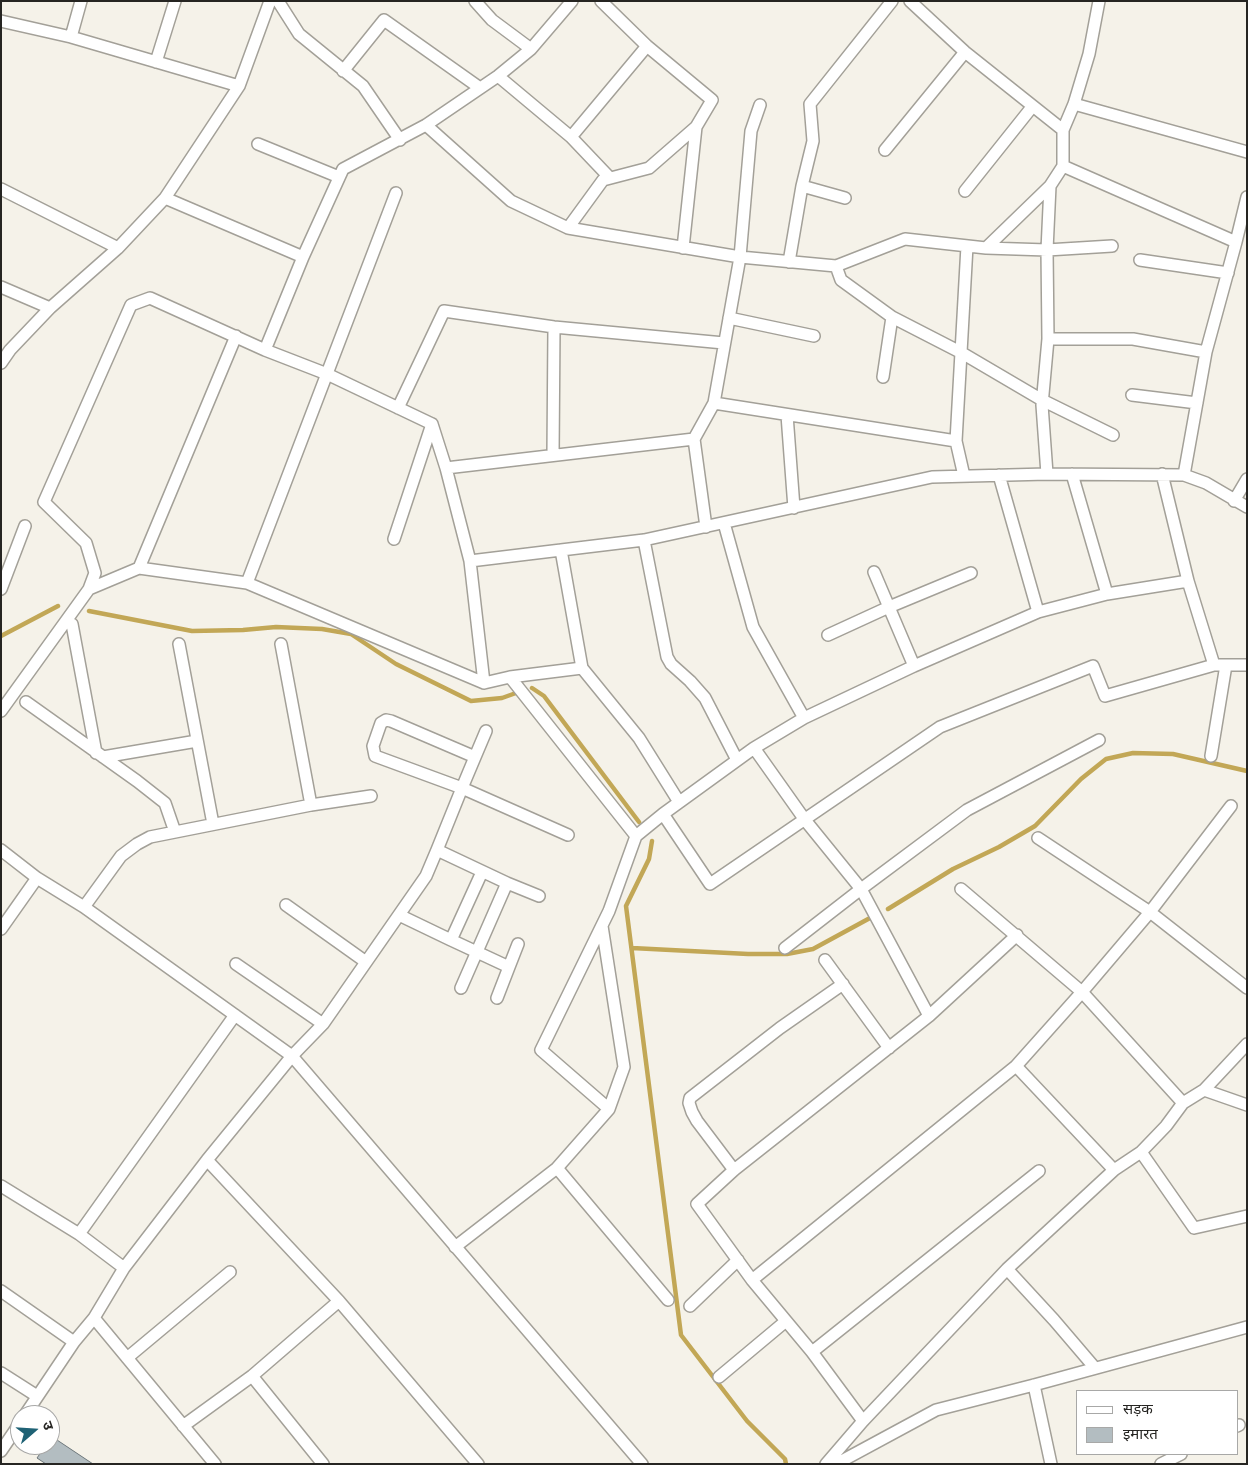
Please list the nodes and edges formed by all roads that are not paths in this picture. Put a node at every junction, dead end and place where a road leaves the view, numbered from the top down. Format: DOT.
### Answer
graph roads {
  1 [pos="81,1"];
  2 [pos="175,1"];
  3 [pos="270,1"];
  4 [pos="278,1"];
  5 [pos="474,1"];
  6 [pos="572,1"];
  7 [pos="601,1"];
  8 [pos="892,1"];
  9 [pos="910,1"];
  10 [pos="1099,1"];
  11 [pos="1,20"];
  12 [pos="72,37"];
  13 [pos="648,46"];
  14 [pos="531,49"];
  15 [pos="965,52"];
  16 [pos="156,62"];
  17 [pos="343,71"];
  18 [pos="498,76"];
  19 [pos="239,86"];
  20 [pos="480,88"];
  21 [pos="1074,104"];
  22 [pos="760,106"];
  23 [pos="1032,106"];
  24 [pos="426,125"];
  25 [pos="696,127"];
  26 [pos="1063,130"];
  27 [pos="571,137"];
  28 [pos="400,140"];
  29 [pos="258,144"];
  30 [pos="885,150"];
  31 [pos="1247,152"];
  32 [pos="1063,166"];
  33 [pos="339,177"];
  34 [pos="610,178"];
  35 [pos="802,186"];
  36 [pos="1050,186"];
  37 [pos="1,189"];
  38 [pos="965,191"];
  39 [pos="396,193"];
  40 [pos="1247,197"];
  41 [pos="165,198"];
  42 [pos="845,198"];
  43 [pos="568,228"];
  44 [pos="1236,242"];
  45 [pos="967,246"];
  46 [pos="1112,246"];
  47 [pos="118,248"];
  48 [pos="682,248"];
  49 [pos="986,248"];
  50 [pos="1047,250"];
  51 [pos="303,257"];
  52 [pos="740,258"];
  53 [pos="1140,260"];
  54 [pos="789,262"];
  55 [pos="836,266"];
  56 [pos="1228,273"];
  57 [pos="1,287"];
  58 [pos="50,308"];
  59 [pos="892,316"];
  60 [pos="729,318"];
  61 [pos="554,327"];
  62 [pos="236,336"];
  63 [pos="814,336"];
  64 [pos="1048,339"];
  65 [pos="724,343"];
  66 [pos="6,348"];
  67 [pos="265,350"];
  68 [pos="1206,352"];
  69 [pos="962,353"];
  70 [pos="1,363"];
  71 [pos="327,374"];
  72 [pos="883,377"];
  73 [pos="1132,394"];
  74 [pos="1042,400"];
  75 [pos="714,403"];
  76 [pos="1197,403"];
  77 [pos="398,408"];
  78 [pos="787,414"];
  79 [pos="432,424"];
  80 [pos="1113,435"];
  81 [pos="694,439"];
  82 [pos="956,441"];
  83 [pos="553,455"];
  84 [pos="446,468"];
  85 [pos="1047,474"];
  86 [pos="1072,474"];
  87 [pos="1162,474"];
  88 [pos="999,475"];
  89 [pos="1184,475"];
  90 [pos="964,476"];
  91 [pos="1247,479"];
  92 [pos="1234,501"];
  93 [pos="1247,507"];
  94 [pos="794,508"];
  95 [pos="724,523"];
  96 [pos="25,526"];
  97 [pos="706,527"];
  98 [pos="394,539"];
  99 [pos="644,540"];
  100 [pos="561,550"];
  101 [pos="470,561"];
  102 [pos="139,568"];
  103 [pos="874,572"];
  104 [pos="971,573"];
  105 [pos="1188,580"];
  106 [pos="247,582"];
  107 [pos="1,589"];
  108 [pos="89,589"];
  109 [pos="1107,594"];
  110 [pos="889,607"];
  111 [pos="1038,612"];
  112 [pos="72,624"];
  113 [pos="828,635"];
  114 [pos="179,644"];
  115 [pos="281,644"];
  116 [pos="1220,665"];
  117 [pos="914,666"];
  118 [pos="1247,666"];
  119 [pos="582,668"];
  120 [pos="510,677"];
  121 [pos="484,683"];
  122 [pos="26,702"];
  123 [pos="1,711"];
  124 [pos="804,718"];
  125 [pos="486,731"];
  126 [pos="1099,740"];
  127 [pos="196,742"];
  128 [pos="754,748"];
  129 [pos="100,755"];
  130 [pos="1211,756"];
  131 [pos="475,757"];
  132 [pos="737,760"];
  133 [pos="462,788"];
  134 [pos="370,796"];
  135 [pos="679,802"];
  136 [pos="311,805"];
  137 [pos="1231,806"];
  138 [pos="662,814"];
  139 [pos="805,820"];
  140 [pos="214,824"];
  141 [pos="175,832"];
  142 [pos="568,835"];
  143 [pos="636,836"];
  144 [pos="1038,838"];
  145 [pos="1,850"];
  146 [pos="438,850"];
  147 [pos="482,872"];
  148 [pos="37,878"];
  149 [pos="507,883"];
  150 [pos="861,889"];
  151 [pos="961,889"];
  152 [pos="540,896"];
  153 [pos="286,905"];
  154 [pos="84,907"];
  155 [pos="1150,912"];
  156 [pos="399,915"];
  157 [pos="602,926"];
  158 [pos="1,929"];
  159 [pos="1017,935"];
  160 [pos="451,940"];
  161 [pos="518,944"];
  162 [pos="786,948"];
  163 [pos="477,952"];
  164 [pos="825,960"];
  165 [pos="366,962"];
  166 [pos="236,964"];
  167 [pos="509,967"];
  168 [pos="843,984"];
  169 [pos="461,988"];
  170 [pos="1247,988"];
  171 [pos="1082,992"];
  172 [pos="497,998"];
  173 [pos="235,1015"];
  174 [pos="929,1016"];
  175 [pos="323,1024"];
  176 [pos="1247,1044"];
  177 [pos="888,1048"];
  178 [pos="292,1056"];
  179 [pos="1016,1066"];
  180 [pos="1204,1090"];
  181 [pos="1183,1104"];
  182 [pos="1247,1105"];
  183 [pos="609,1109"];
  184 [pos="1141,1152"];
  185 [pos="207,1160"];
  186 [pos="557,1168"];
  187 [pos="734,1170"];
  188 [pos="1114,1170"];
  189 [pos="1039,1171"];
  190 [pos="1,1186"];
  191 [pos="1247,1216"];
  192 [pos="79,1234"];
  193 [pos="455,1247"];
  194 [pos="738,1260"];
  195 [pos="124,1268"];
  196 [pos="1006,1269"];
  197 [pos="230,1272"];
  198 [pos="752,1280"];
  199 [pos="1,1291"];
  200 [pos="668,1300"];
  201 [pos="339,1301"];
  202 [pos="690,1306"];
  203 [pos="94,1318"];
  204 [pos="786,1320"];
  205 [pos="1247,1327"];
  206 [pos="74,1342"];
  207 [pos="812,1352"];
  208 [pos="127,1358"];
  209 [pos="1095,1368"];
  210 [pos="1,1373"];
  211 [pos="252,1376"];
  212 [pos="719,1377"];
  213 [pos="1034,1385"];
  214 [pos="37,1396"];
  215 [pos="31,1405"];
  216 [pos="863,1421"];
  217 [pos="183,1426"];
  218 [pos="10,1438"];
  219 [pos="1,1451"];
  220 [pos="1179,1455"];
  221 [pos="215,1464"];
  222 [pos="323,1464"];
  223 [pos="478,1464"];
  224 [pos="642,1464"];
  225 [pos="826,1464"];
  226 [pos="836,1464"];
  227 [pos="1050,1464"];
  228 [pos="1161,1464"];
  1 -- 12 [label="street"];
  2 -- 16 [label="street"];
  3 -- 19 [label="street"];
  4 -- 17 [label="street"];
  5 -- 14 [label="street"];
  6 -- 14 [label="street"];
  7 -- 13 [label="street"];
  8 -- 35 [label="street"];
  9 -- 15 [label="street"];
  10 -- 21 [label="street"];
  11 -- 12 [label="street"];
  12 -- 16 [label="street"];
  13 -- 25 [label="street"];
  13 -- 27 [label="street"];
  14 -- 18 [label="street"];
  15 -- 23 [label="street"];
  15 -- 30 [label="street"];
  16 -- 19 [label="street"];
  17 -- 20 [label="street"];
  17 -- 28 [label="street"];
  18 -- 20 [label="street"];
  18 -- 27 [label="street"];
  19 -- 41 [label="street"];
  20 -- 24 [label="street"];
  21 -- 26 [label="street"];
  21 -- 31 [label="street"];
  22 -- 52 [label="street"];
  23 -- 26 [label="street"];
  23 -- 38 [label="street"];
  24 -- 28 [label="street"];
  24 -- 43 [label="street"];
  25 -- 34 [label="street"];
  25 -- 48 [label="street"];
  26 -- 32 [label="street"];
  27 -- 34 [label="street"];
  28 -- 33 [label="street"];
  29 -- 33 [label="street"];
  32 -- 36 [label="street"];
  32 -- 44 [label="street"];
  33 -- 51 [label="street"];
  34 -- 43 [label="street"];
  35 -- 42 [label="street"];
  35 -- 54 [label="street"];
  36 -- 49 [label="street"];
  36 -- 50 [label="street"];
  37 -- 47 [label="street"];
  39 -- 71 [label="street"];
  40 -- 44 [label="street"];
  41 -- 47 [label="street"];
  41 -- 51 [label="street"];
  43 -- 48 [label="street"];
  44 -- 56 [label="street"];
  45 -- 49 [label="street"];
  45 -- 55 [label="street"];
  45 -- 69 [label="street"];
  46 -- 50 [label="street"];
  47 -- 58 [label="street"];
  48 -- 52 [label="street"];
  49 -- 50 [label="street"];
  50 -- 64 [label="street"];
  51 -- 67 [label="street"];
  52 -- 54 [label="street"];
  52 -- 60 [label="street"];
  53 -- 56 [label="street"];
  54 -- 55 [label="street"];
  55 -- 59 [label="street"];
  56 -- 68 [label="street"];
  57 -- 58 [label="street"];
  58 -- 66 [label="street"];
  59 -- 69 [label="street"];
  59 -- 72 [label="street"];
  60 -- 63 [label="street"];
  60 -- 65 [label="street"];
  61 -- 65 [label="street"];
  61 -- 77 [label="street"];
  61 -- 83 [label="street"];
  62 -- 67 [label="street"];
  62 -- 102 [label="street"];
  62 -- 108 [label="street"];
  64 -- 68 [label="street"];
  64 -- 74 [label="street"];
  65 -- 75 [label="street"];
  66 -- 70 [label="street"];
  67 -- 71 [label="street"];
  68 -- 76 [label="street"];
  69 -- 74 [label="street"];
  69 -- 82 [label="street"];
  71 -- 77 [label="street"];
  71 -- 106 [label="street"];
  73 -- 76 [label="street"];
  74 -- 80 [label="street"];
  74 -- 85 [label="street"];
  75 -- 78 [label="street"];
  75 -- 81 [label="street"];
  76 -- 89 [label="street"];
  77 -- 79 [label="street"];
  78 -- 82 [label="street"];
  78 -- 94 [label="street"];
  79 -- 84 [label="street"];
  79 -- 98 [label="street"];
  81 -- 83 [label="street"];
  81 -- 97 [label="street"];
  82 -- 90 [label="street"];
  83 -- 84 [label="street"];
  84 -- 101 [label="street"];
  85 -- 86 [label="street"];
  85 -- 88 [label="street"];
  86 -- 87 [label="street"];
  86 -- 109 [label="street"];
  87 -- 89 [label="street"];
  87 -- 105 [label="street"];
  88 -- 90 [label="street"];
  88 -- 111 [label="street"];
  89 -- 92 [label="street"];
  90 -- 94 [label="street"];
  91 -- 92 [label="street"];
  92 -- 93 [label="street"];
  94 -- 95 [label="street"];
  95 -- 97 [label="street"];
  95 -- 124 [label="street"];
  96 -- 107 [label="street"];
  97 -- 99 [label="street"];
  99 -- 100 [label="street"];
  99 -- 132 [label="street"];
  100 -- 101 [label="street"];
  100 -- 119 [label="street"];
  101 -- 121 [label="street"];
  102 -- 106 [label="street"];
  102 -- 108 [label="street"];
  103 -- 110 [label="street"];
  104 -- 110 [label="street"];
  105 -- 109 [label="street"];
  105 -- 116 [label="street"];
  106 -- 121 [label="street"];
  108 -- 123 [label="street"];
  109 -- 111 [label="street"];
  110 -- 113 [label="street"];
  110 -- 117 [label="street"];
  111 -- 117 [label="street"];
  112 -- 129 [label="street"];
  114 -- 127 [label="street"];
  115 -- 136 [label="street"];
  116 -- 118 [label="street"];
  116 -- 130 [label="street"];
  116 -- 139 [label="street"];
  117 -- 124 [label="street"];
  119 -- 120 [label="street"];
  119 -- 135 [label="street"];
  120 -- 121 [label="street"];
  120 -- 143 [label="street"];
  122 -- 129 [label="street"];
  124 -- 128 [label="street"];
  125 -- 131 [label="street"];
  126 -- 150 [label="street"];
  127 -- 129 [label="street"];
  127 -- 140 [label="street"];
  128 -- 132 [label="street"];
  128 -- 139 [label="street"];
  129 -- 141 [label="street"];
  131 -- 133 [label="street"];
  131 -- 133 [label="street"];
  132 -- 135 [label="street"];
  133 -- 142 [label="street"];
  133 -- 146 [label="street"];
  134 -- 136 [label="street"];
  135 -- 138 [label="street"];
  136 -- 140 [label="street"];
  137 -- 155 [label="street"];
  138 -- 139 [label="street"];
  138 -- 143 [label="street"];
  139 -- 150 [label="street"];
  140 -- 141 [label="street"];
  141 -- 154 [label="street"];
  143 -- 157 [label="street"];
  144 -- 155 [label="street"];
  145 -- 148 [label="street"];
  146 -- 147 [label="street"];
  146 -- 156 [label="street"];
  147 -- 149 [label="street"];
  147 -- 160 [label="street"];
  148 -- 154 [label="street"];
  148 -- 158 [label="street"];
  149 -- 152 [label="street"];
  149 -- 163 [label="street"];
  150 -- 162 [label="street"];
  150 -- 174 [label="street"];
  151 -- 159 [label="street"];
  153 -- 165 [label="street"];
  154 -- 173 [label="street"];
  155 -- 170 [label="street"];
  155 -- 171 [label="street"];
  156 -- 160 [label="street"];
  156 -- 165 [label="street"];
  157 -- 183 [label="street"];
  157 -- 183 [label="street"];
  159 -- 171 [label="street"];
  159 -- 174 [label="street"];
  160 -- 163 [label="street"];
  161 -- 167 [label="street"];
  163 -- 167 [label="street"];
  163 -- 169 [label="street"];
  164 -- 168 [label="street"];
  165 -- 175 [label="street"];
  166 -- 175 [label="street"];
  167 -- 172 [label="street"];
  168 -- 177 [label="street"];
  168 -- 187 [label="street"];
  171 -- 179 [label="street"];
  171 -- 181 [label="street"];
  173 -- 178 [label="street"];
  173 -- 192 [label="street"];
  174 -- 177 [label="street"];
  175 -- 178 [label="street"];
  176 -- 180 [label="street"];
  177 -- 187 [label="street"];
  178 -- 185 [label="street"];
  178 -- 193 [label="street"];
  179 -- 188 [label="street"];
  179 -- 198 [label="street"];
  180 -- 181 [label="street"];
  180 -- 182 [label="street"];
  181 -- 184 [label="street"];
  183 -- 186 [label="street"];
  184 -- 188 [label="street"];
  184 -- 191 [label="street"];
  185 -- 195 [label="street"];
  185 -- 201 [label="street"];
  186 -- 193 [label="street"];
  186 -- 200 [label="street"];
  187 -- 194 [label="street"];
  188 -- 196 [label="street"];
  189 -- 207 [label="street"];
  190 -- 192 [label="street"];
  192 -- 195 [label="street"];
  193 -- 224 [label="street"];
  194 -- 198 [label="street"];
  194 -- 202 [label="street"];
  195 -- 203 [label="street"];
  196 -- 209 [label="street"];
  196 -- 216 [label="street"];
  197 -- 208 [label="street"];
  198 -- 204 [label="street"];
  199 -- 206 [label="street"];
  201 -- 211 [label="street"];
  201 -- 223 [label="street"];
  203 -- 206 [label="street"];
  203 -- 208 [label="street"];
  204 -- 207 [label="street"];
  204 -- 212 [label="street"];
  205 -- 209 [label="street"];
  206 -- 214 [label="street"];
  207 -- 216 [label="street"];
  208 -- 217 [label="street"];
  209 -- 213 [label="street"];
  210 -- 214 [label="street"];
  211 -- 217 [label="street"];
  211 -- 222 [label="street"];
  213 -- 226 [label="street"];
  213 -- 227 [label="street"];
  214 -- 215 [label="street"];
  216 -- 225 [label="street"];
  217 -- 221 [label="street"];
  218 -- 219 [label="street"];
  220 -- 228 [label="street"];
}
